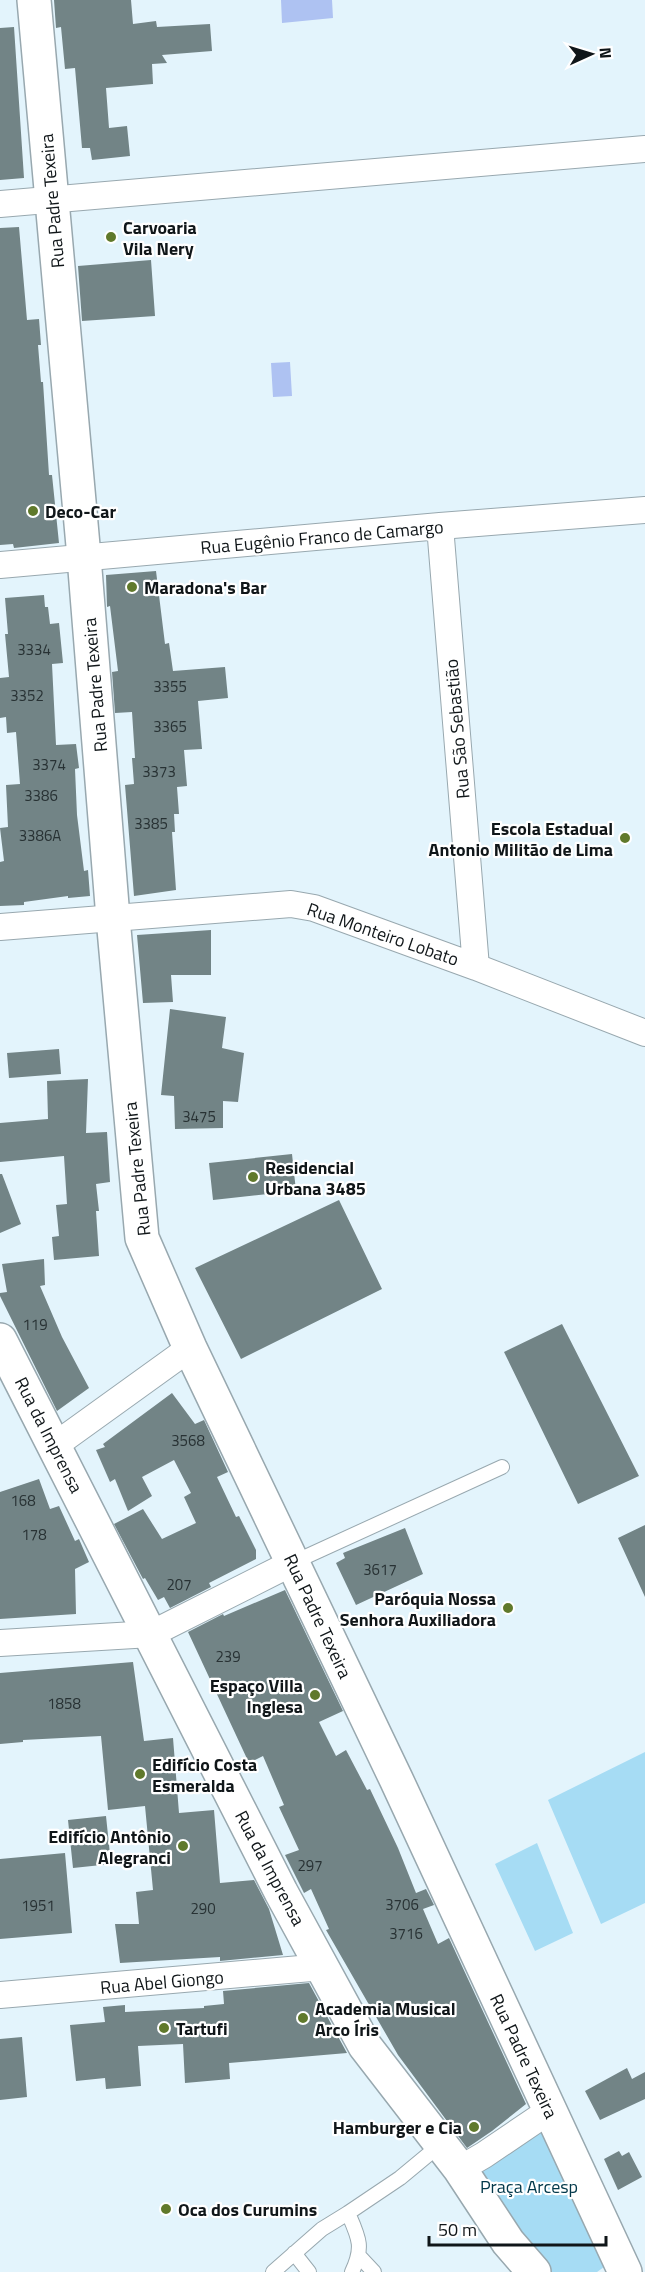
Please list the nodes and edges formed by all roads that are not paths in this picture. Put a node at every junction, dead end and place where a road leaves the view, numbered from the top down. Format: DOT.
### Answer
graph roads {
  1 [pos="34,0"];
  2 [pos="645,149"];
  3 [pos="51,199"];
  4 [pos="0,204"];
  5 [pos="645,510"];
  6 [pos="440,526"];
  7 [pos="84,557"];
  8 [pos="0,565"];
  9 [pos="113,918"];
  10 [pos="0,927"];
  11 [pos="476,967"];
  12 [pos="645,1033"];
  13 [pos="190,1348"];
  14 [pos="3,1352"];
  15 [pos="54,1446"];
  16 [pos="502,1467"];
  17 [pos="292,1563"];
  18 [pos="151,1634"];
  19 [pos="0,1643"];
  20 [pos="323,1967"];
  21 [pos="0,1995"];
  22 [pos="549,2111"];
  23 [pos="451,2157"];
  24 [pos="348,2213"];
  25 [pos="294,2253"];
  26 [pos="359,2256"];
  27 [pos="616,2265"];
  28 [pos="273,2272"];
  29 [pos="309,2272"];
  30 [pos="352,2272"];
  31 [pos="374,2272"];
  32 [pos="534,2272"];
  1 -- 3 [label="main road, Rua Padre Texeira"];
  2 -- 3 [label="street"];
  3 -- 4 [label="street"];
  3 -- 7 [label="main road, Rua Padre Texeira"];
  5 -- 6 [label="street, Rua Eugênio Franco de Camargo"];
  6 -- 7 [label="street, Rua Eugênio Franco de Camargo"];
  6 -- 11 [label="street, Rua São Sebastião"];
  7 -- 8 [label="street, Rua Eugênio Franco de Camargo"];
  7 -- 9 [label="main road, Rua Padre Texeira"];
  9 -- 10 [label="street, Rua Monteiro Lobato"];
  9 -- 11 [label="street, Rua Monteiro Lobato"];
  9 -- 13 [label="main road, Rua Padre Texeira"];
  11 -- 12 [label="street, Rua Monteiro Lobato"];
  13 -- 15 [label="street"];
  13 -- 17 [label="main road, Rua Padre Texeira"];
  14 -- 15 [label="main road, Rua da Imprensa"];
  15 -- 18 [label="main road, Rua da Imprensa"];
  16 -- 17 [label="lane"];
  17 -- 18 [label="street"];
  17 -- 22 [label="main road, Rua Padre Texeira"];
  18 -- 19 [label="street"];
  18 -- 20 [label="main road, Rua da Imprensa"];
  20 -- 21 [label="street, Rua Abel Giongo"];
  20 -- 23 [label="main road, Rua da Imprensa"];
  22 -- 23 [label="street"];
  22 -- 27 [label="main road, Rua Padre Texeira"];
  23 -- 24 [label="lane"];
  23 -- 32 [label="main road, Rua da Imprensa"];
  24 -- 25 [label="lane"];
  24 -- 26 [label="lane"];
  25 -- 28 [label="lane"];
  25 -- 29 [label="lane"];
  26 -- 30 [label="lane"];
  26 -- 31 [label="lane"];
}
